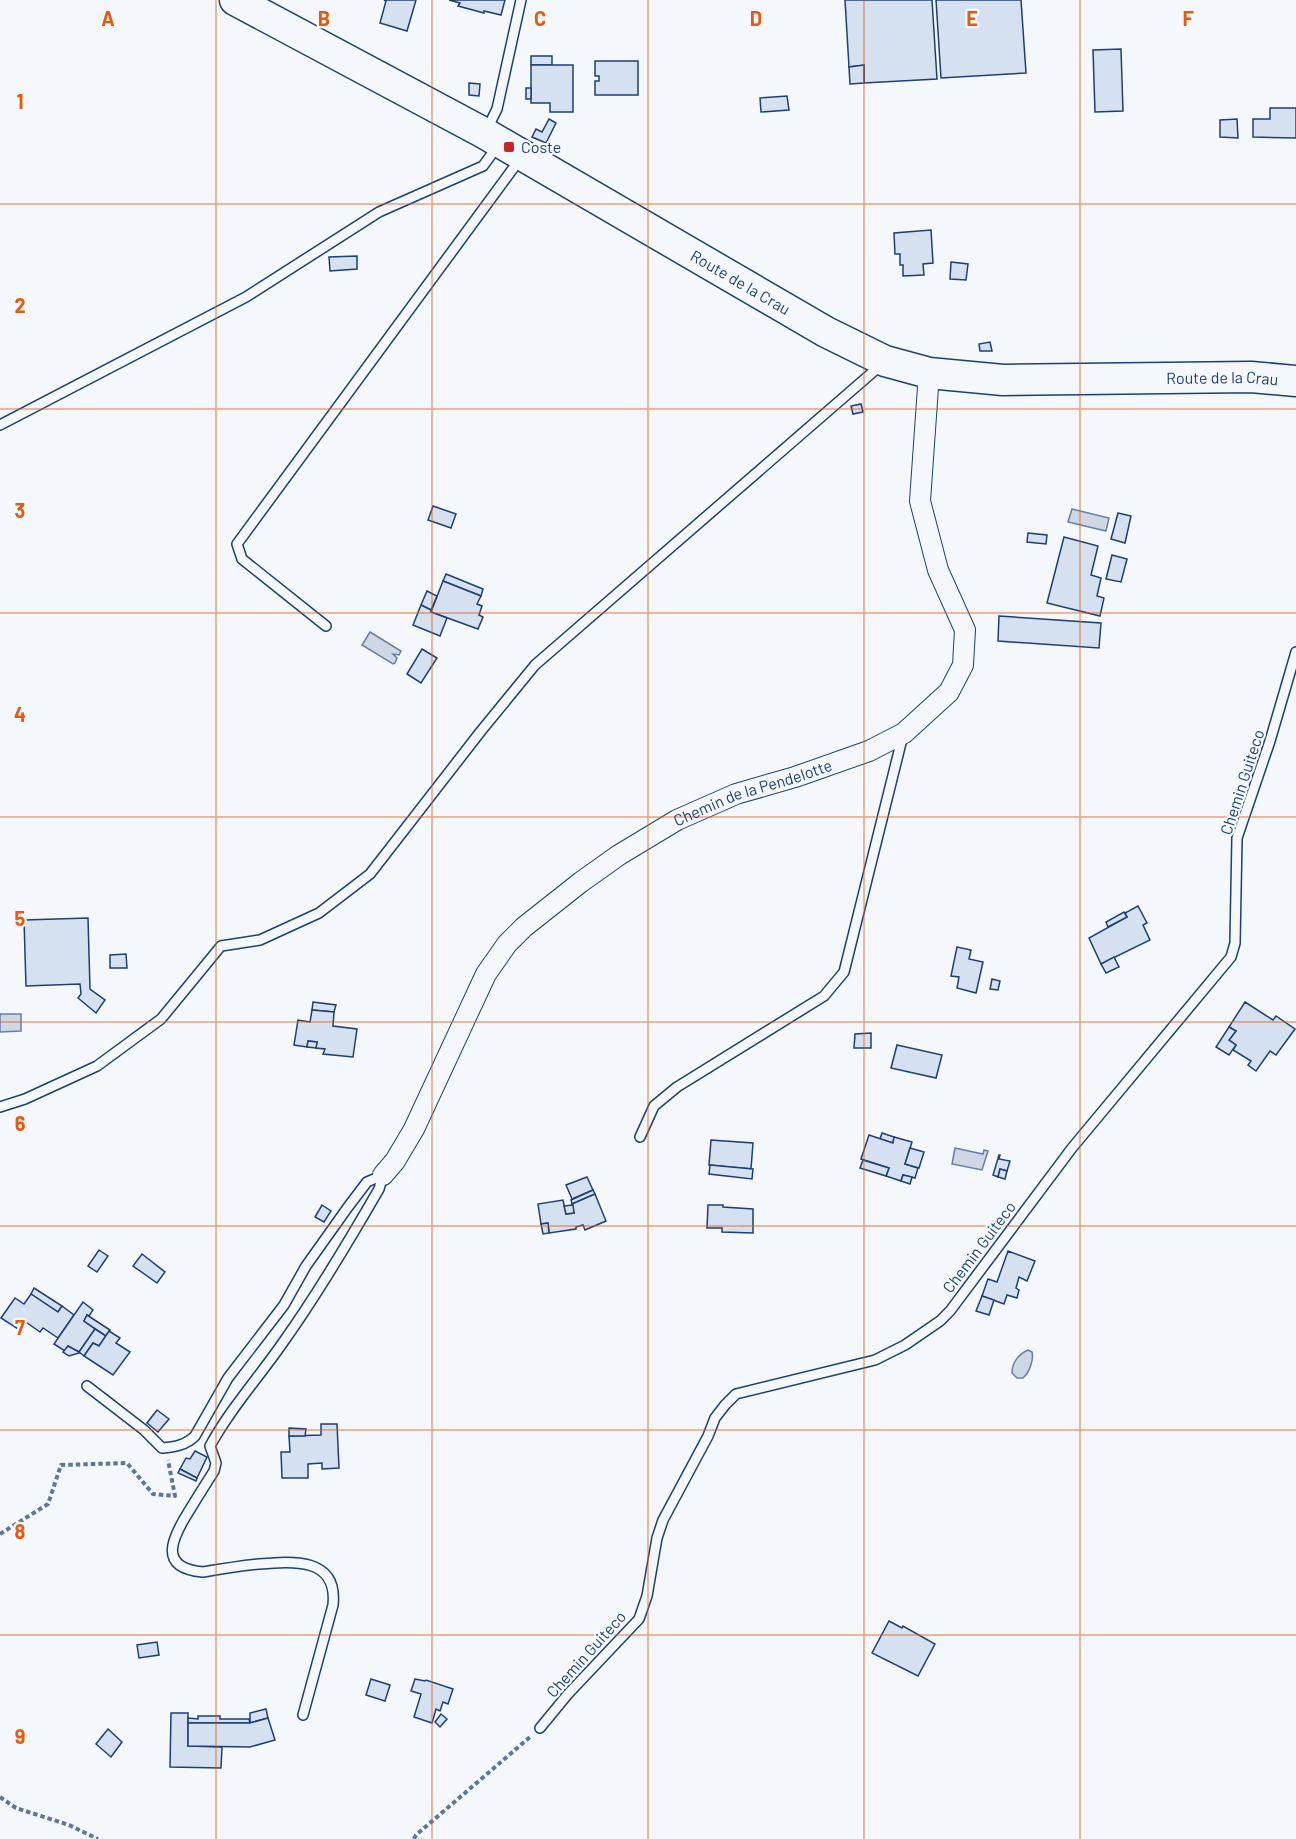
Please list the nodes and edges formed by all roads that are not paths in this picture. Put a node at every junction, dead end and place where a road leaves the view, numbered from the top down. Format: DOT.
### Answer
graph roads {
  1 [pos="235,0"];
  2 [pos="521,0"];
  3 [pos="502,144"];
  4 [pos="885,361"];
  5 [pos="929,373"];
  6 [pos="1296,381"];
  7 [pos="0,425"];
  8 [pos="326,626"];
  9 [pos="1296,652"];
  10 [pos="904,733"];
  11 [pos="0,1107"];
  12 [pos="640,1137"];
  13 [pos="383,1175"];
  14 [pos="87,1386"];
  15 [pos="303,1715"];
  16 [pos="540,1728"];
  1 -- 3 [label="main road, Route de la Crau"];
  2 -- 3 [label="lane"];
  3 -- 4 [label="main road, Route de la Crau"];
  3 -- 7 [label="lane"];
  3 -- 8 [label="lane"];
  4 -- 5 [label="main road, Route de la Crau"];
  4 -- 11 [label="lane"];
  5 -- 6 [label="main road, Route de la Crau"];
  5 -- 10 [label="street, Chemin de la Pendelotte"];
  9 -- 16 [label="lane, Chemin Guiteco"];
  10 -- 12 [label="lane"];
  10 -- 13 [label="street, Chemin de la Pendelotte"];
  13 -- 14 [label="lane"];
  13 -- 15 [label="lane"];
}
